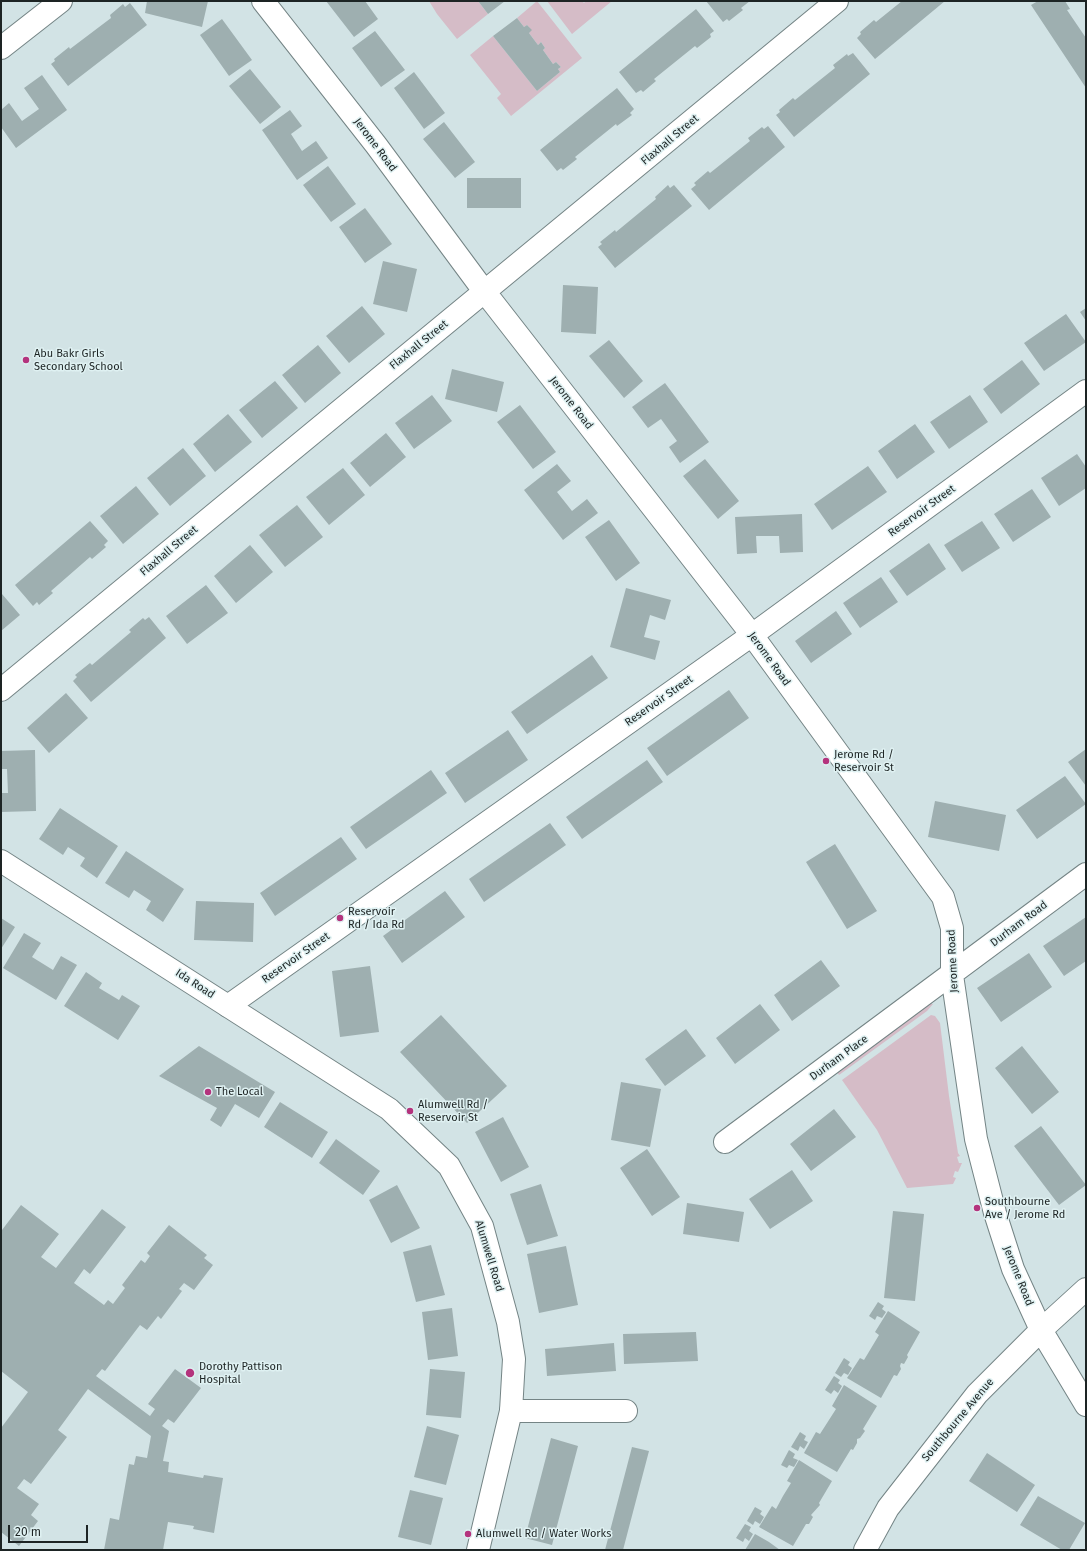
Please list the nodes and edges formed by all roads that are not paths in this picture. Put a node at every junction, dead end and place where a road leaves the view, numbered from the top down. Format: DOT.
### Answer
graph roads {
  1 [pos="61,1"];
  2 [pos="263,1"];
  3 [pos="837,1"];
  4 [pos="1,48"];
  5 [pos="484,291"];
  6 [pos="1086,392"];
  7 [pos="752,635"];
  8 [pos="1,690"];
  9 [pos="1,861"];
  10 [pos="1086,874"];
  11 [pos="952,975"];
  12 [pos="228,1006"];
  13 [pos="390,1108"];
  14 [pos="725,1142"];
  15 [pos="1086,1289"];
  16 [pos="1041,1330"];
  17 [pos="1086,1405"];
  18 [pos="511,1411"];
  19 [pos="626,1411"];
  20 [pos="478,1550"];
  21 [pos="865,1550"];
  1 -- 4 [label="street"];
  2 -- 5 [label="street, Jerome Road"];
  3 -- 5 [label="street, Flaxhall Street"];
  5 -- 7 [label="street, Jerome Road"];
  5 -- 8 [label="street, Flaxhall Street"];
  6 -- 7 [label="street, Reservoir Street"];
  7 -- 11 [label="street, Jerome Road"];
  7 -- 12 [label="street, Reservoir Street"];
  9 -- 12 [label="street, Ida Road"];
  10 -- 11 [label="street, Durham Road"];
  11 -- 14 [label="street, Durham Place"];
  11 -- 16 [label="street, Jerome Road"];
  12 -- 13 [label="street, Ida Road"];
  13 -- 18 [label="street, Alumwell Road"];
  15 -- 16 [label="street, Southbourne Avenue"];
  16 -- 17 [label="street, Jerome Road"];
  16 -- 21 [label="street, Southbourne Avenue"];
  18 -- 19 [label="street"];
  18 -- 20 [label="street, Alumwell Road"];
}
